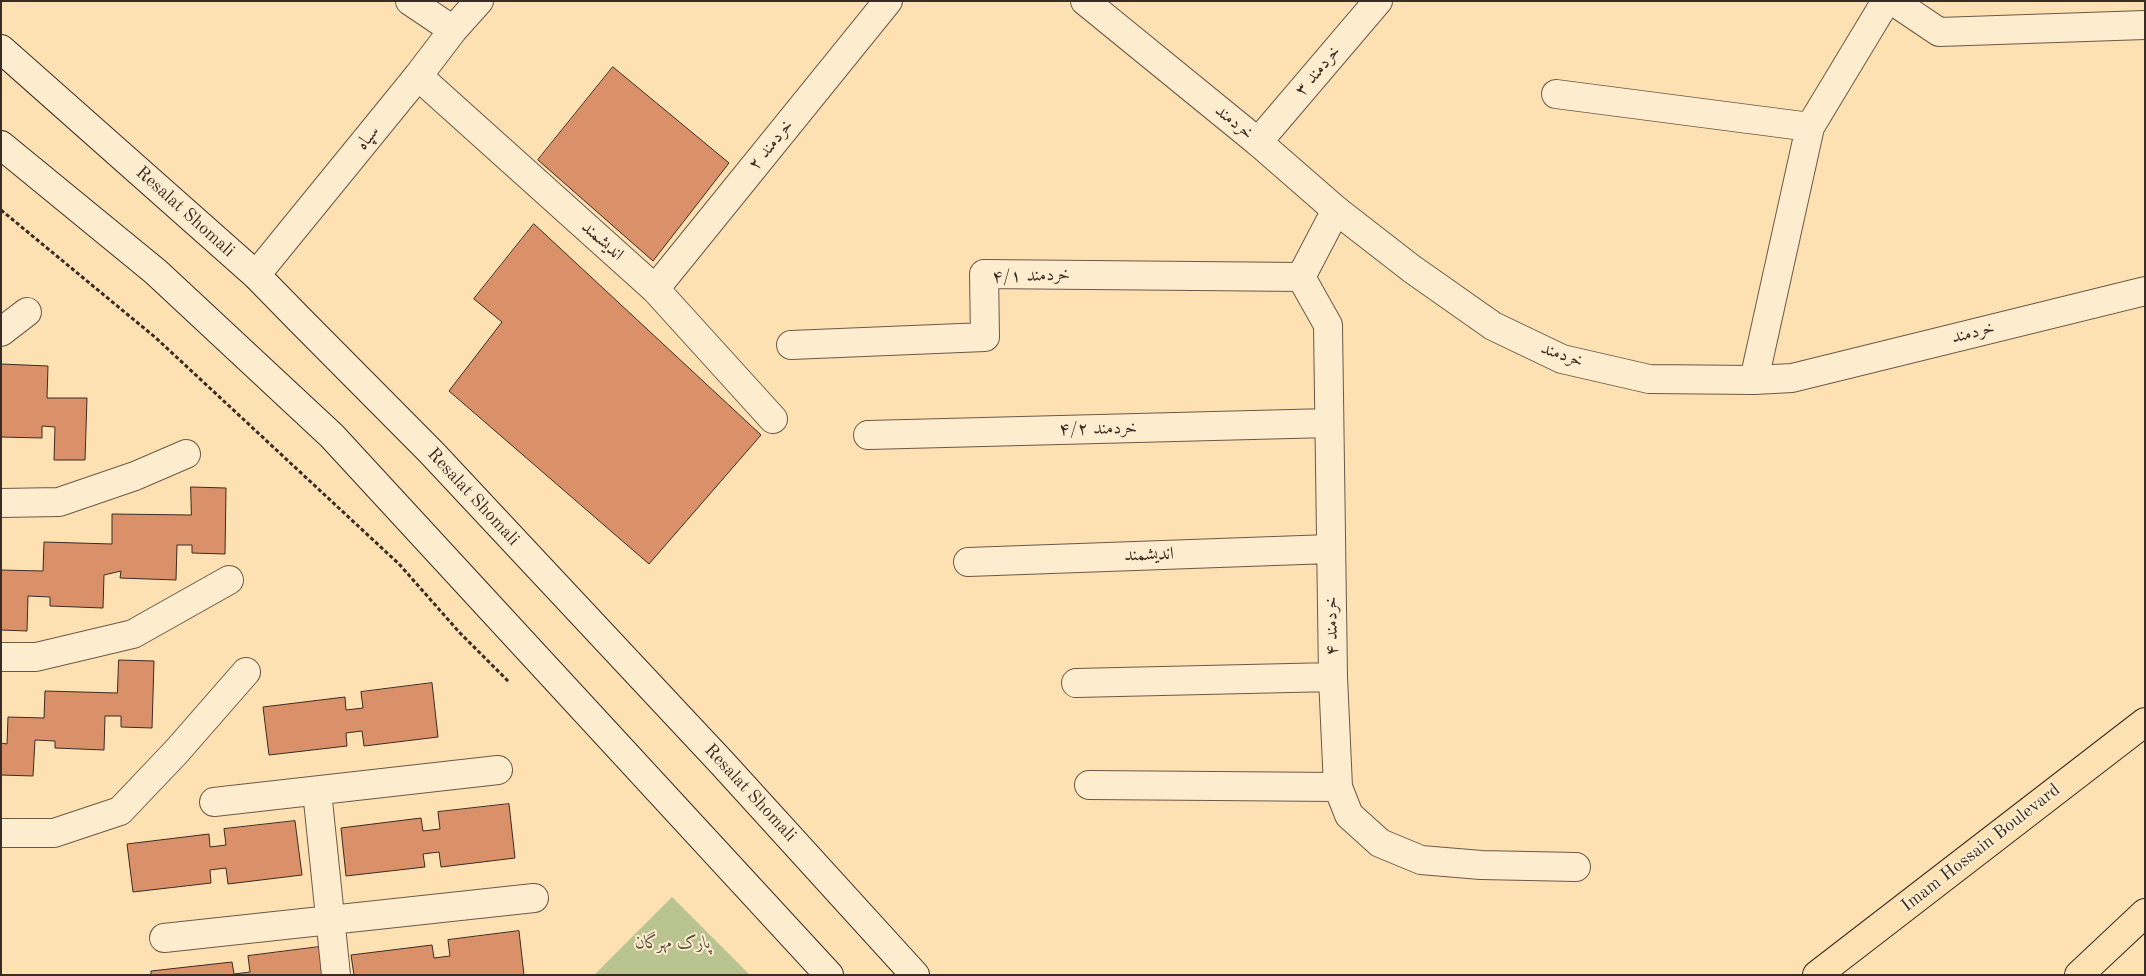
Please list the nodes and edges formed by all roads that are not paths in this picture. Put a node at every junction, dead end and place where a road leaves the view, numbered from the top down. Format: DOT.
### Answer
graph roads {
  1 [pos="479,1"];
  2 [pos="888,1"];
  3 [pos="1085,1"];
  4 [pos="1378,1"];
  5 [pos="1886,1"];
  6 [pos="1893,1"];
  7 [pos="413,3"];
  8 [pos="2145,24"];
  9 [pos="453,30"];
  10 [pos="1,49"];
  11 [pos="418,76"];
  12 [pos="1556,94"];
  13 [pos="1810,127"];
  14 [pos="1258,142"];
  15 [pos="1,146"];
  16 [pos="1336,210"];
  17 [pos="256,276"];
  18 [pos="1301,277"];
  19 [pos="655,289"];
  20 [pos="2145,291"];
  21 [pos="27,312"];
  22 [pos="1,332"];
  23 [pos="791,345"];
  24 [pos="1754,380"];
  25 [pos="773,418"];
  26 [pos="1329,423"];
  27 [pos="868,435"];
  28 [pos="186,454"];
  29 [pos="1,503"];
  30 [pos="1330,549"];
  31 [pos="968,562"];
  32 [pos="229,580"];
  33 [pos="1,657"];
  34 [pos="246,672"];
  35 [pos="1333,677"];
  36 [pos="1076,684"];
  37 [pos="2145,722"];
  38 [pos="498,770"];
  39 [pos="1089,784"];
  40 [pos="1338,787"];
  41 [pos="317,791"];
  42 [pos="214,802"];
  43 [pos="1,833"];
  44 [pos="1576,867"];
  45 [pos="534,898"];
  46 [pos="2145,914"];
  47 [pos="330,920"];
  48 [pos="164,938"];
  49 [pos="336,975"];
  50 [pos="829,975"];
  51 [pos="916,975"];
  52 [pos="1817,975"];
  53 [pos="2079,975"];
  1 -- 9 [label="street, سپاه"];
  2 -- 19 [label="street, خردمند ۲"];
  3 -- 14 [label="street, خردمند"];
  4 -- 14 [label="street, خردمند ۳"];
  5 -- 13 [label="street"];
  6 -- 8 [label="street"];
  7 -- 9 [label="street"];
  9 -- 11 [label="street, سپاه"];
  10 -- 17 [label="street, Resalat Shomali"];
  11 -- 17 [label="street, سپاه"];
  11 -- 19 [label="street, اندیشمند"];
  12 -- 13 [label="street"];
  13 -- 24 [label="street"];
  14 -- 16 [label="street, خردمند"];
  15 -- 50 [label="street"];
  16 -- 18 [label="street"];
  16 -- 24 [label="street, خردمند"];
  17 -- 51 [label="street, Resalat Shomali"];
  18 -- 23 [label="street, خردمند ۴/۱"];
  18 -- 26 [label="street, خردمند ۴"];
  19 -- 25 [label="street, اندیشمند"];
  20 -- 24 [label="street, خردمند"];
  21 -- 22 [label="street"];
  26 -- 27 [label="street, خردمند ۴/۲"];
  26 -- 30 [label="street, خردمند ۴"];
  28 -- 29 [label="street"];
  30 -- 31 [label="street, اندیشمند"];
  30 -- 35 [label="street, خردمند ۴"];
  32 -- 33 [label="street"];
  34 -- 43 [label="street"];
  35 -- 36 [label="street"];
  35 -- 40 [label="street, خردمند ۴"];
  37 -- 52 [label="main road, Imam Hossain Boulevard"];
  38 -- 41 [label="street"];
  39 -- 40 [label="street"];
  40 -- 44 [label="street, خردمند ۴"];
  41 -- 42 [label="street"];
  41 -- 47 [label="street"];
  45 -- 47 [label="street"];
  46 -- 53 [label="main road"];
  47 -- 48 [label="street"];
  47 -- 49 [label="street"];
}
